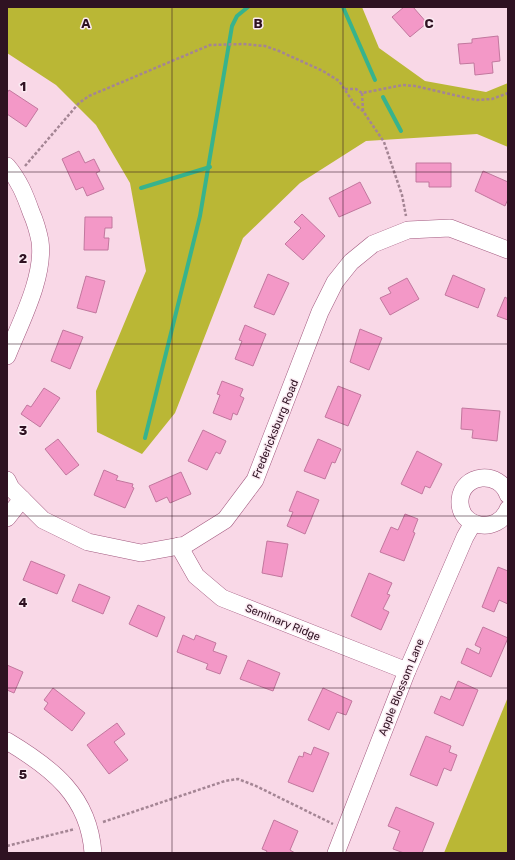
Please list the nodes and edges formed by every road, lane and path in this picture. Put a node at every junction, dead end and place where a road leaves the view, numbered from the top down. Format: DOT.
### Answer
graph roads {
  1 [pos="345,89"];
  2 [pos="362,93"];
  3 [pos="508,93"];
  4 [pos="363,112"];
  5 [pos="11,171"];
  6 [pos="408,230"];
  7 [pos="508,250"];
  8 [pos="7,356"];
  9 [pos="7,480"];
  10 [pos="508,495"];
  11 [pos="22,499"];
  12 [pos="508,509"];
  13 [pos="7,518"];
  14 [pos="473,523"];
  15 [pos="179,546"];
  16 [pos="407,671"];
  17 [pos="7,741"];
  18 [pos="89,826"];
  19 [pos="339,845"];
  20 [pos="7,846"];
  21 [pos="94,853"];
  1 -- 2 [label="path"];
  1 -- 4 [label="path"];
  1 -- 5 [label="path"];
  2 -- 3 [label="path"];
  2 -- 4 [label="path"];
  4 -- 6 [label="path"];
  5 -- 8 [label="street"];
  6 -- 7 [label="street, Fredericksburg Road"];
  6 -- 15 [label="street, Fredericksburg Road"];
  9 -- 11 [label="street, Fredericksburg Road"];
  10 -- 14 [label="street"];
  11 -- 13 [label="street"];
  11 -- 15 [label="street, Fredericksburg Road"];
  12 -- 14 [label="street"];
  14 -- 16 [label="street, Apple Blossom Lane"];
  15 -- 16 [label="street, Seminary Ridge"];
  16 -- 19 [label="street, Apple Blossom Lane"];
  17 -- 18 [label="street"];
  18 -- 19 [label="path"];
  18 -- 20 [label="path"];
  18 -- 21 [label="street"];
}
